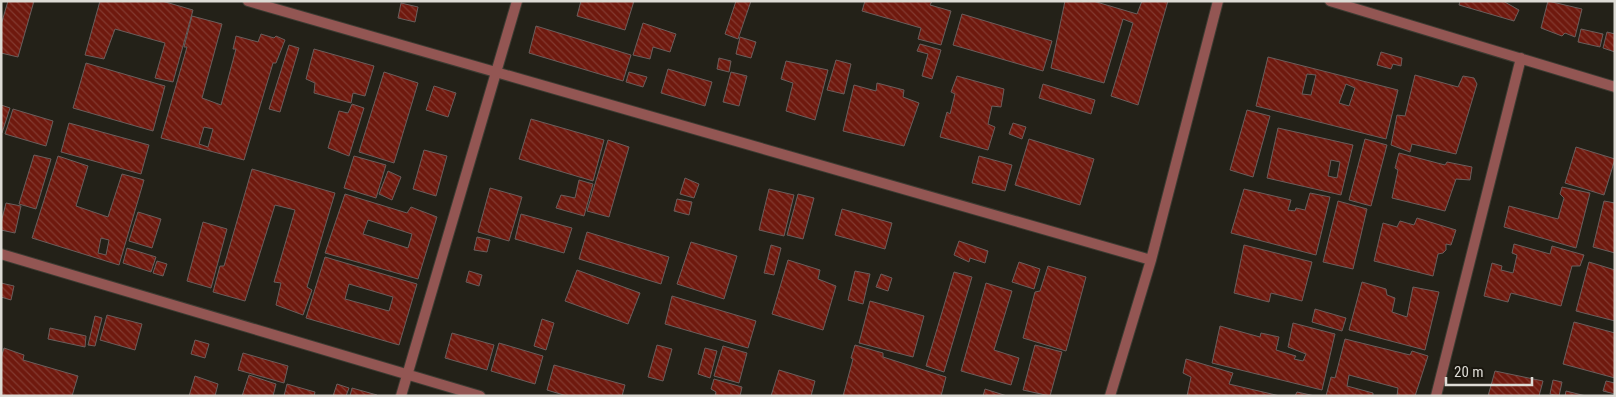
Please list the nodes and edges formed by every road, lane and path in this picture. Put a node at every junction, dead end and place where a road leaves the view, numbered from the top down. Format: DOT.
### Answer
graph roads {
  1 [pos="248,1"];
  2 [pos="517,1"];
  3 [pos="1218,1"];
  4 [pos="1330,1"];
  5 [pos="1521,58"];
  6 [pos="496,72"];
  7 [pos="1615,87"];
  8 [pos="1,254"];
  9 [pos="1151,260"];
  10 [pos="407,375"];
  11 [pos="401,396"];
  12 [pos="480,396"];
  13 [pos="1110,396"];
  14 [pos="1436,396"];
  1 -- 6 [label="street"];
  2 -- 6 [label="street"];
  3 -- 9 [label="street"];
  4 -- 5 [label="street"];
  5 -- 7 [label="street"];
  5 -- 14 [label="street"];
  6 -- 9 [label="street"];
  6 -- 10 [label="street"];
  8 -- 10 [label="street"];
  9 -- 13 [label="street"];
  10 -- 11 [label="street"];
  10 -- 12 [label="street"];
}
